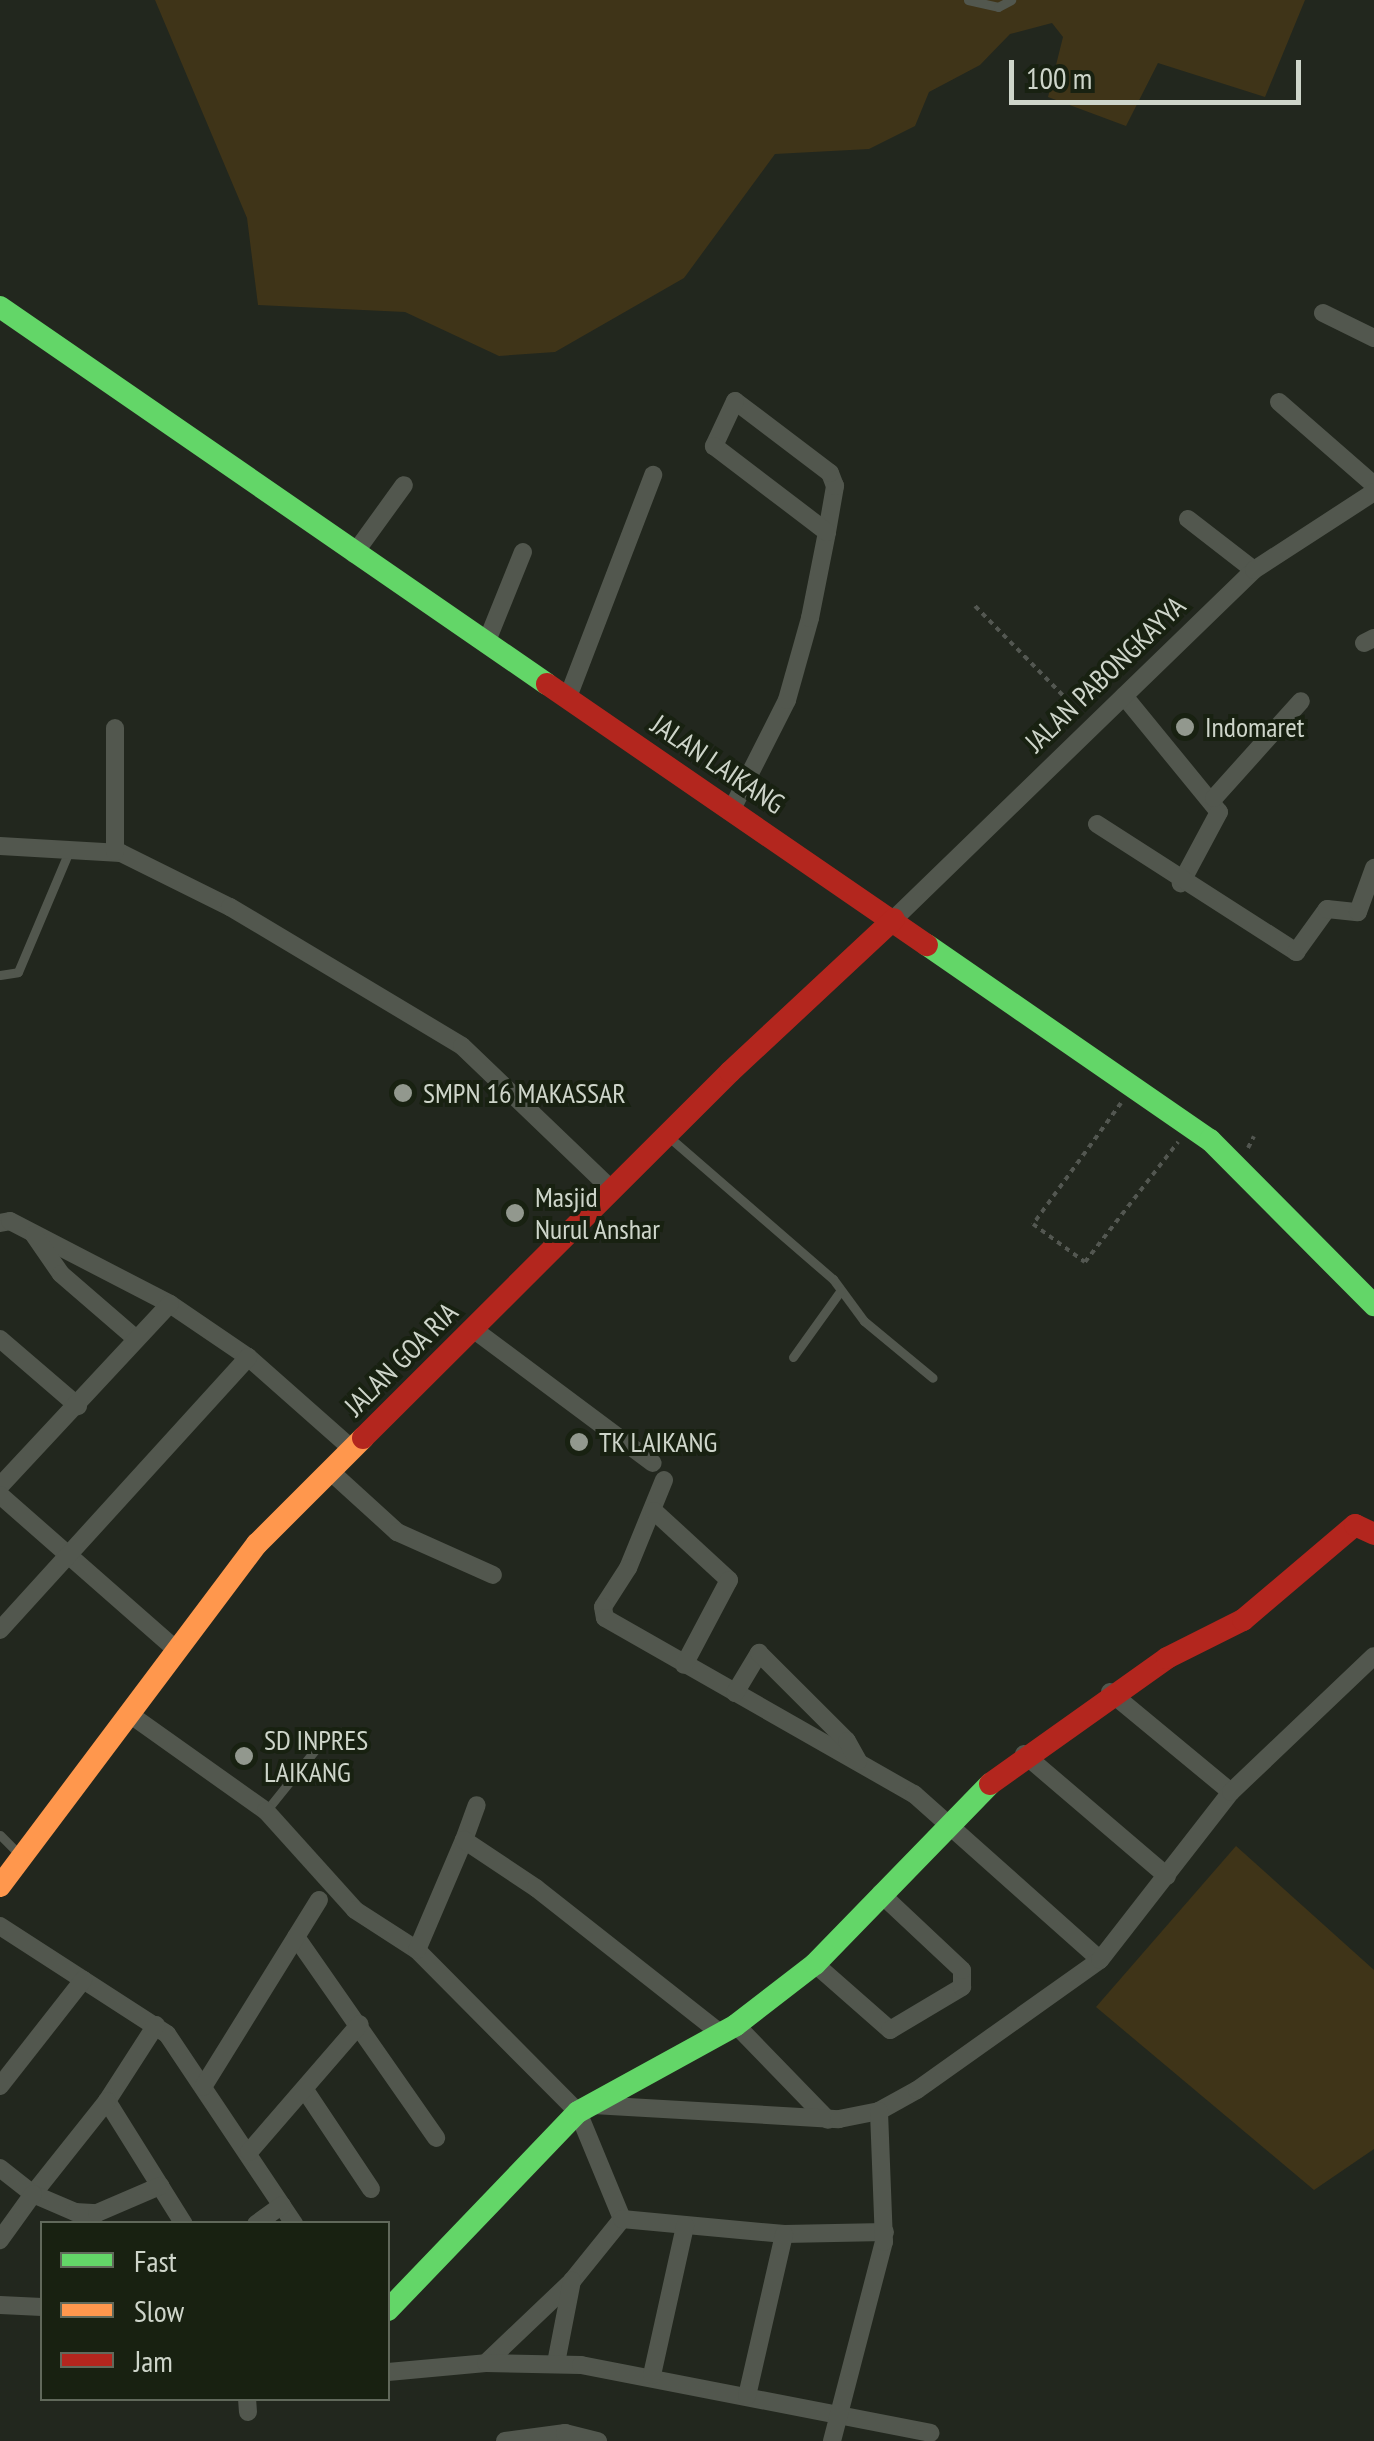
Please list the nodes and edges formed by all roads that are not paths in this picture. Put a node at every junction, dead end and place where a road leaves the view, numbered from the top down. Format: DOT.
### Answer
graph roads {
  1 [pos="968,0"];
  2 [pos="1011,0"];
  3 [pos="0,307"];
  4 [pos="1323,313"];
  5 [pos="1374,338"];
  6 [pos="1279,402"];
  7 [pos="653,476"];
  8 [pos="404,485"];
  9 [pos="1374,489"];
  10 [pos="1188,519"];
  11 [pos="826,532"];
  12 [pos="523,552"];
  13 [pos="354,554"];
  14 [pos="1254,570"];
  15 [pos="487,641"];
  16 [pos="1124,696"];
  17 [pos="568,697"];
  18 [pos="1301,701"];
  19 [pos="115,728"];
  20 [pos="1214,798"];
  21 [pos="732,809"];
  22 [pos="1097,824"];
  23 [pos="0,846"];
  24 [pos="69,851"];
  25 [pos="115,852"];
  26 [pos="1374,868"];
  27 [pos="1181,883"];
  28 [pos="1366,915"];
  29 [pos="894,919"];
  30 [pos="0,975"];
  31 [pos="666,1135"];
  32 [pos="612,1190"];
  33 [pos="0,1223"];
  34 [pos="34,1235"];
  35 [pos="840,1290"];
  36 [pos="170,1304"];
  37 [pos="1374,1305"];
  38 [pos="473,1330"];
  39 [pos="134,1337"];
  40 [pos="0,1339"];
  41 [pos="248,1357"];
  42 [pos="793,1357"];
  43 [pos="933,1378"];
  44 [pos="78,1406"];
  45 [pos="352,1449"];
  46 [pos="654,1463"];
  47 [pos="330,1471"];
  48 [pos="664,1480"];
  49 [pos="0,1486"];
  50 [pos="0,1495"];
  51 [pos="654,1511"];
  52 [pos="1374,1534"];
  53 [pos="70,1558"];
  54 [pos="493,1574"];
  55 [pos="0,1630"];
  56 [pos="174,1649"];
  57 [pos="1374,1656"];
  58 [pos="684,1665"];
  59 [pos="1110,1692"];
  60 [pos="735,1693"];
  61 [pos="128,1713"];
  62 [pos="327,1735"];
  63 [pos="1024,1754"];
  64 [pos="858,1761"];
  65 [pos="1231,1792"];
  66 [pos="477,1805"];
  67 [pos="266,1811"];
  68 [pos="948,1821"];
  69 [pos="0,1835"];
  70 [pos="464,1840"];
  71 [pos="22,1857"];
  72 [pos="1167,1876"];
  73 [pos="0,1886"];
  74 [pos="880,1893"];
  75 [pos="319,1900"];
  76 [pos="0,1926"];
  77 [pos="296,1937"];
  78 [pos="417,1950"];
  79 [pos="1100,1960"];
  80 [pos="815,1964"];
  81 [pos="83,1980"];
  82 [pos="360,2024"];
  83 [pos="156,2025"];
  84 [pos="728,2029"];
  85 [pos="0,2086"];
  86 [pos="204,2087"];
  87 [pos="306,2090"];
  88 [pos="106,2101"];
  89 [pos="586,2108"];
  90 [pos="878,2111"];
  91 [pos="828,2120"];
  92 [pos="436,2138"];
  93 [pos="249,2152"];
  94 [pos="0,2168"];
  95 [pos="160,2186"];
  96 [pos="371,2189"];
  97 [pos="34,2194"];
  98 [pos="282,2205"];
  99 [pos="622,2219"];
  100 [pos="182,2221"];
  101 [pos="260,2221"];
  102 [pos="292,2221"];
  103 [pos="685,2226"];
  104 [pos="885,2232"];
  105 [pos="784,2234"];
  106 [pos="0,2240"];
  107 [pos="572,2281"];
  108 [pos="0,2305"];
  109 [pos="40,2307"];
  110 [pos="390,2308"];
  111 [pos="486,2363"];
  112 [pos="556,2364"];
  113 [pos="390,2372"];
  114 [pos="652,2375"];
  115 [pos="748,2396"];
  116 [pos="838,2416"];
  117 [pos="930,2433"];
  118 [pos="505,2441"];
  119 [pos="598,2441"];
  120 [pos="832,2441"];
  1 -- 2 [label="lane"];
  3 -- 13 [label="main road, JALAN LAIKANG"];
  4 -- 5 [label="street"];
  6 -- 9 [label="street"];
  7 -- 17 [label="street"];
  8 -- 13 [label="street"];
  9 -- 14 [label="street, JALAN PABONGKAYYA"];
  10 -- 14 [label="street"];
  11 -- 11 [label="street"];
  11 -- 21 [label="street"];
  12 -- 15 [label="street"];
  13 -- 15 [label="main road, JALAN LAIKANG"];
  14 -- 16 [label="street, JALAN PABONGKAYYA"];
  15 -- 17 [label="main road, JALAN LAIKANG"];
  16 -- 20 [label="street"];
  16 -- 29 [label="street, JALAN PABONGKAYYA"];
  17 -- 21 [label="main road, JALAN LAIKANG"];
  18 -- 20 [label="street"];
  19 -- 25 [label="street"];
  20 -- 27 [label="street"];
  21 -- 29 [label="main road, JALAN LAIKANG"];
  22 -- 27 [label="street"];
  23 -- 24 [label="street"];
  24 -- 25 [label="street"];
  24 -- 30 [label="lane"];
  25 -- 32 [label="street"];
  26 -- 28 [label="street"];
  27 -- 28 [label="street"];
  29 -- 31 [label="main road, JALAN GOA RIA"];
  29 -- 37 [label="main road, JALAN LAIKANG"];
  31 -- 32 [label="main road, JALAN GOA RIA"];
  31 -- 35 [label="lane"];
  32 -- 38 [label="main road, JALAN GOA RIA"];
  33 -- 34 [label="street"];
  34 -- 36 [label="street"];
  34 -- 39 [label="street"];
  35 -- 42 [label="lane"];
  35 -- 43 [label="lane"];
  36 -- 39 [label="street"];
  36 -- 41 [label="street"];
  38 -- 45 [label="main road, JALAN GOA RIA"];
  38 -- 46 [label="street"];
  39 -- 44 [label="street"];
  40 -- 44 [label="street"];
  41 -- 45 [label="street"];
  41 -- 53 [label="street"];
  44 -- 49 [label="street"];
  45 -- 47 [label="main road, JALAN GOA RIA"];
  47 -- 54 [label="street"];
  47 -- 56 [label="main road, JALAN GOA RIA"];
  48 -- 51 [label="street"];
  50 -- 53 [label="street"];
  51 -- 58 [label="street"];
  51 -- 58 [label="street"];
  52 -- 59 [label="main road"];
  53 -- 55 [label="street"];
  53 -- 56 [label="street"];
  56 -- 61 [label="main road, JALAN GOA RIA"];
  57 -- 65 [label="street"];
  58 -- 60 [label="street"];
  59 -- 63 [label="main road"];
  59 -- 65 [label="street"];
  60 -- 64 [label="street"];
  60 -- 64 [label="street"];
  61 -- 67 [label="street"];
  61 -- 71 [label="main road, JALAN GOA RIA"];
  62 -- 67 [label="lane"];
  63 -- 68 [label="main road"];
  63 -- 72 [label="street"];
  64 -- 68 [label="street"];
  65 -- 72 [label="street"];
  66 -- 70 [label="street"];
  67 -- 78 [label="street"];
  68 -- 74 [label="main road"];
  68 -- 79 [label="street"];
  69 -- 71 [label="lane"];
  70 -- 78 [label="street"];
  70 -- 84 [label="street"];
  71 -- 73 [label="main road, JALAN GOA RIA"];
  72 -- 79 [label="street"];
  74 -- 80 [label="main road"];
  74 -- 80 [label="street"];
  75 -- 77 [label="street"];
  76 -- 81 [label="street"];
  77 -- 82 [label="street"];
  77 -- 86 [label="street"];
  78 -- 89 [label="street"];
  79 -- 90 [label="street"];
  80 -- 84 [label="main road"];
  81 -- 83 [label="street"];
  81 -- 85 [label="street"];
  82 -- 87 [label="street"];
  82 -- 92 [label="street"];
  83 -- 86 [label="street"];
  83 -- 88 [label="street"];
  84 -- 89 [label="main road"];
  84 -- 91 [label="street"];
  86 -- 93 [label="street"];
  87 -- 93 [label="street"];
  87 -- 96 [label="street"];
  88 -- 95 [label="street"];
  88 -- 97 [label="street"];
  89 -- 91 [label="street"];
  89 -- 99 [label="street"];
  89 -- 110 [label="main road"];
  90 -- 91 [label="street"];
  90 -- 104 [label="street"];
  93 -- 98 [label="street"];
  94 -- 97 [label="street"];
  95 -- 97 [label="street"];
  95 -- 100 [label="street"];
  97 -- 106 [label="street"];
  98 -- 101 [label="street"];
  98 -- 102 [label="street"];
  99 -- 103 [label="street"];
  99 -- 107 [label="street"];
  103 -- 105 [label="street"];
  103 -- 114 [label="street"];
  104 -- 105 [label="street"];
  104 -- 116 [label="street"];
  105 -- 115 [label="street"];
  107 -- 111 [label="street"];
  107 -- 112 [label="street"];
  108 -- 109 [label="street"];
  111 -- 112 [label="street"];
  111 -- 113 [label="street"];
  112 -- 114 [label="street"];
  114 -- 115 [label="street"];
  115 -- 116 [label="street"];
  116 -- 117 [label="street"];
  116 -- 120 [label="street"];
  118 -- 119 [label="street"];
}
